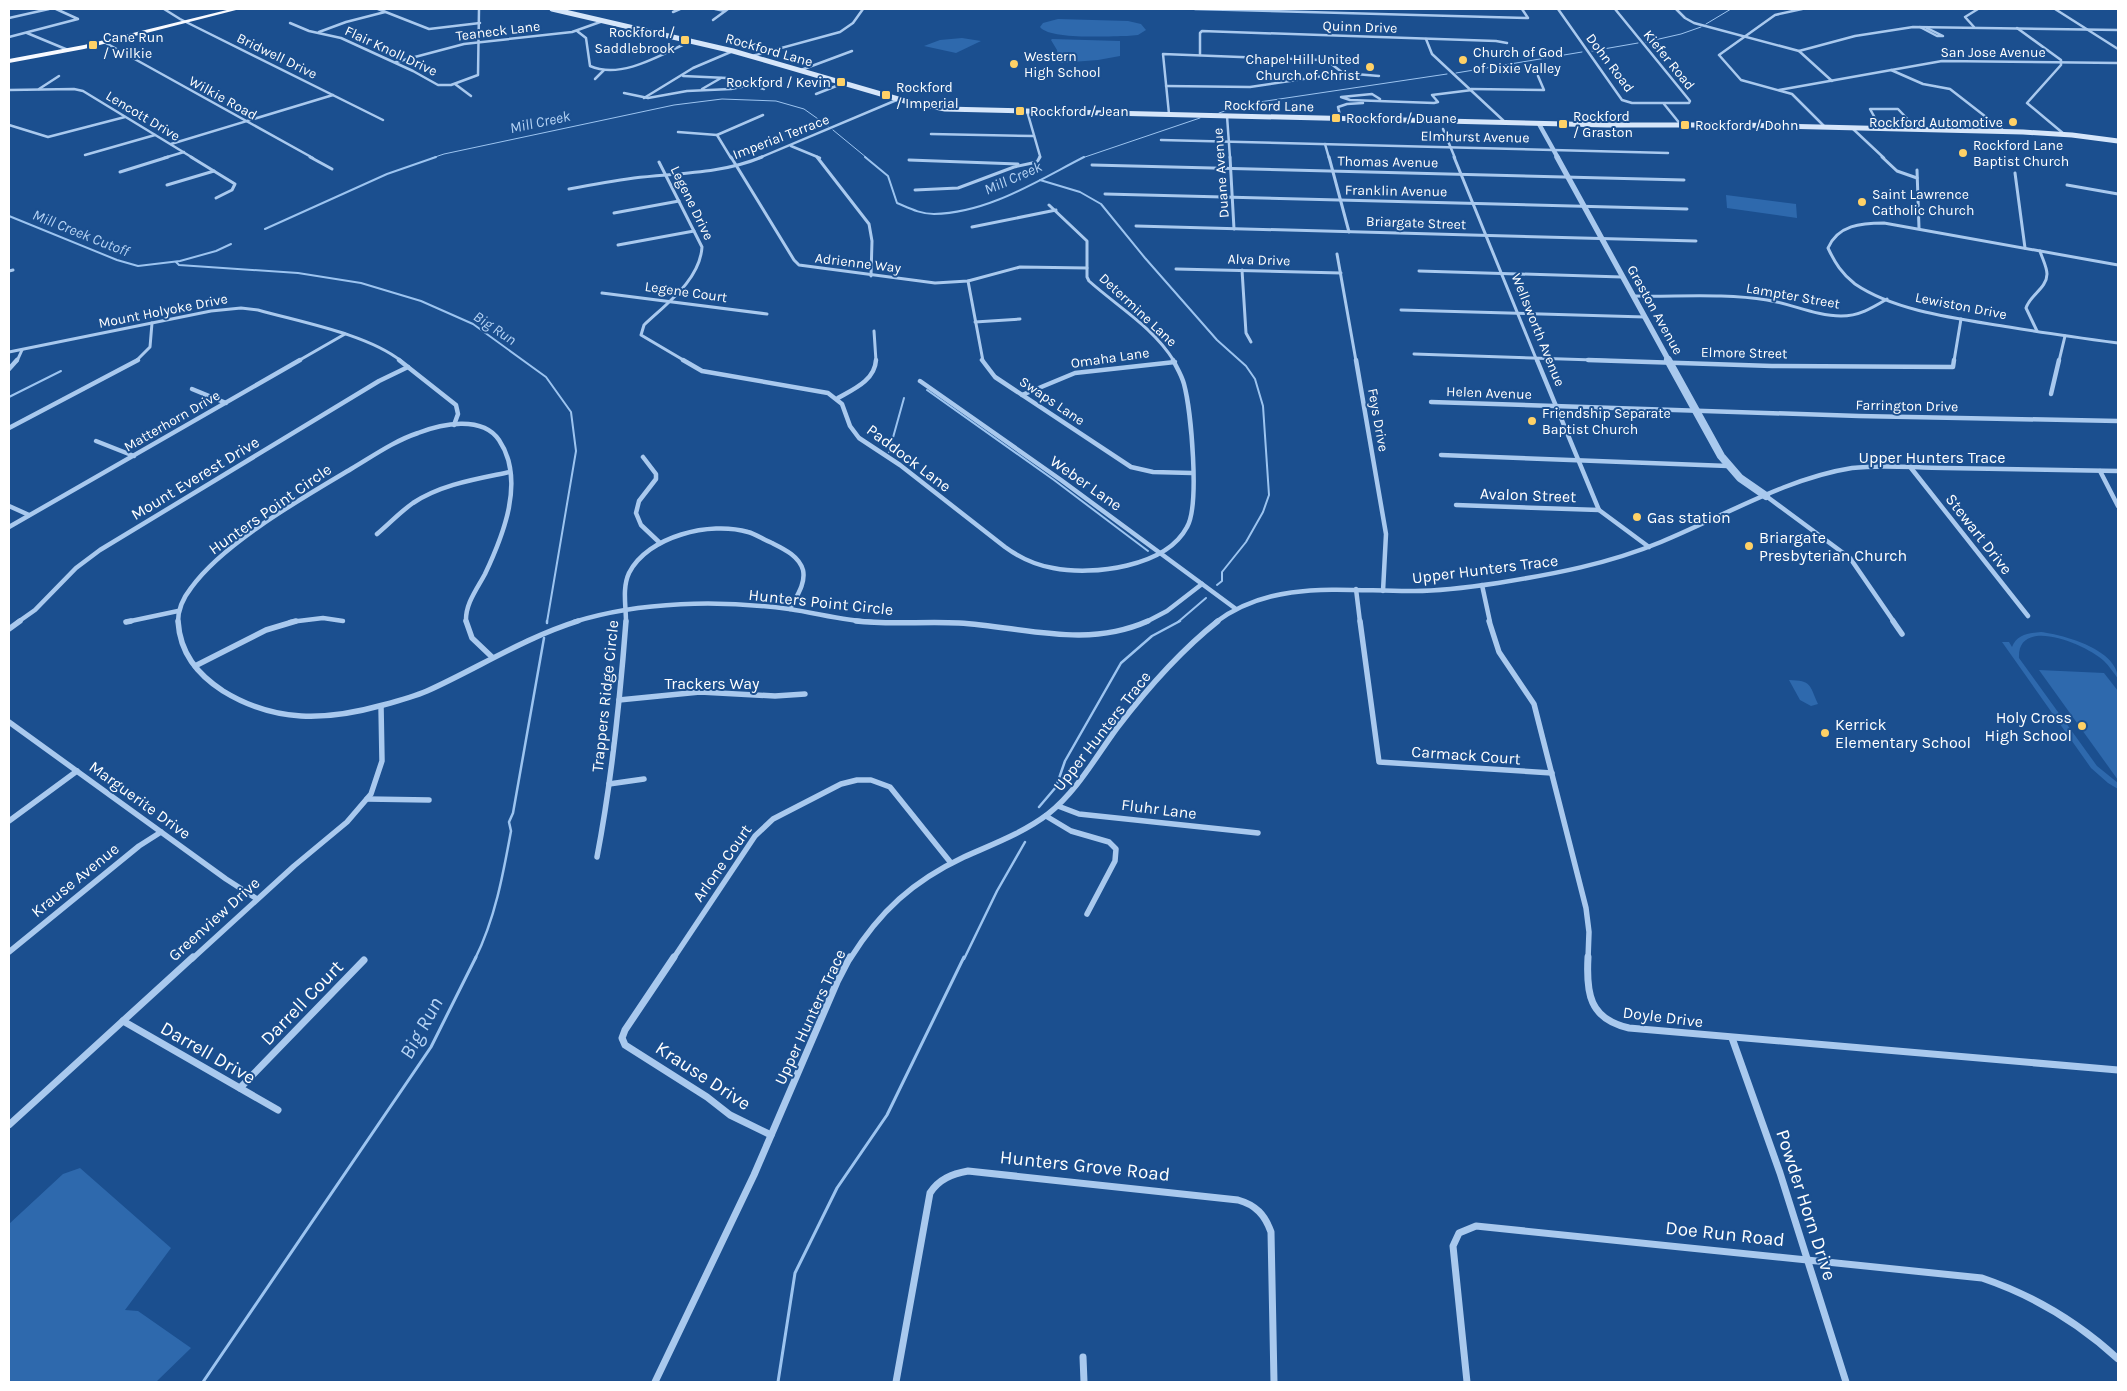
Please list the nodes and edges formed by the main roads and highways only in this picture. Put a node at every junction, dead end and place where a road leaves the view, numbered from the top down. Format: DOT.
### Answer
graph roads {
  1 [pos="237,9"];
  2 [pos="552,9"];
  3 [pos="185,22"];
  4 [pos="104,42"];
  5 [pos="9,60"];
  6 [pos="2118,141"];
  1 -- 3 [label="highway"];
  2 -- 6 [label="main road, Rockford Lane"];
  3 -- 4 [label="highway"];
  4 -- 5 [label="highway"];
}
